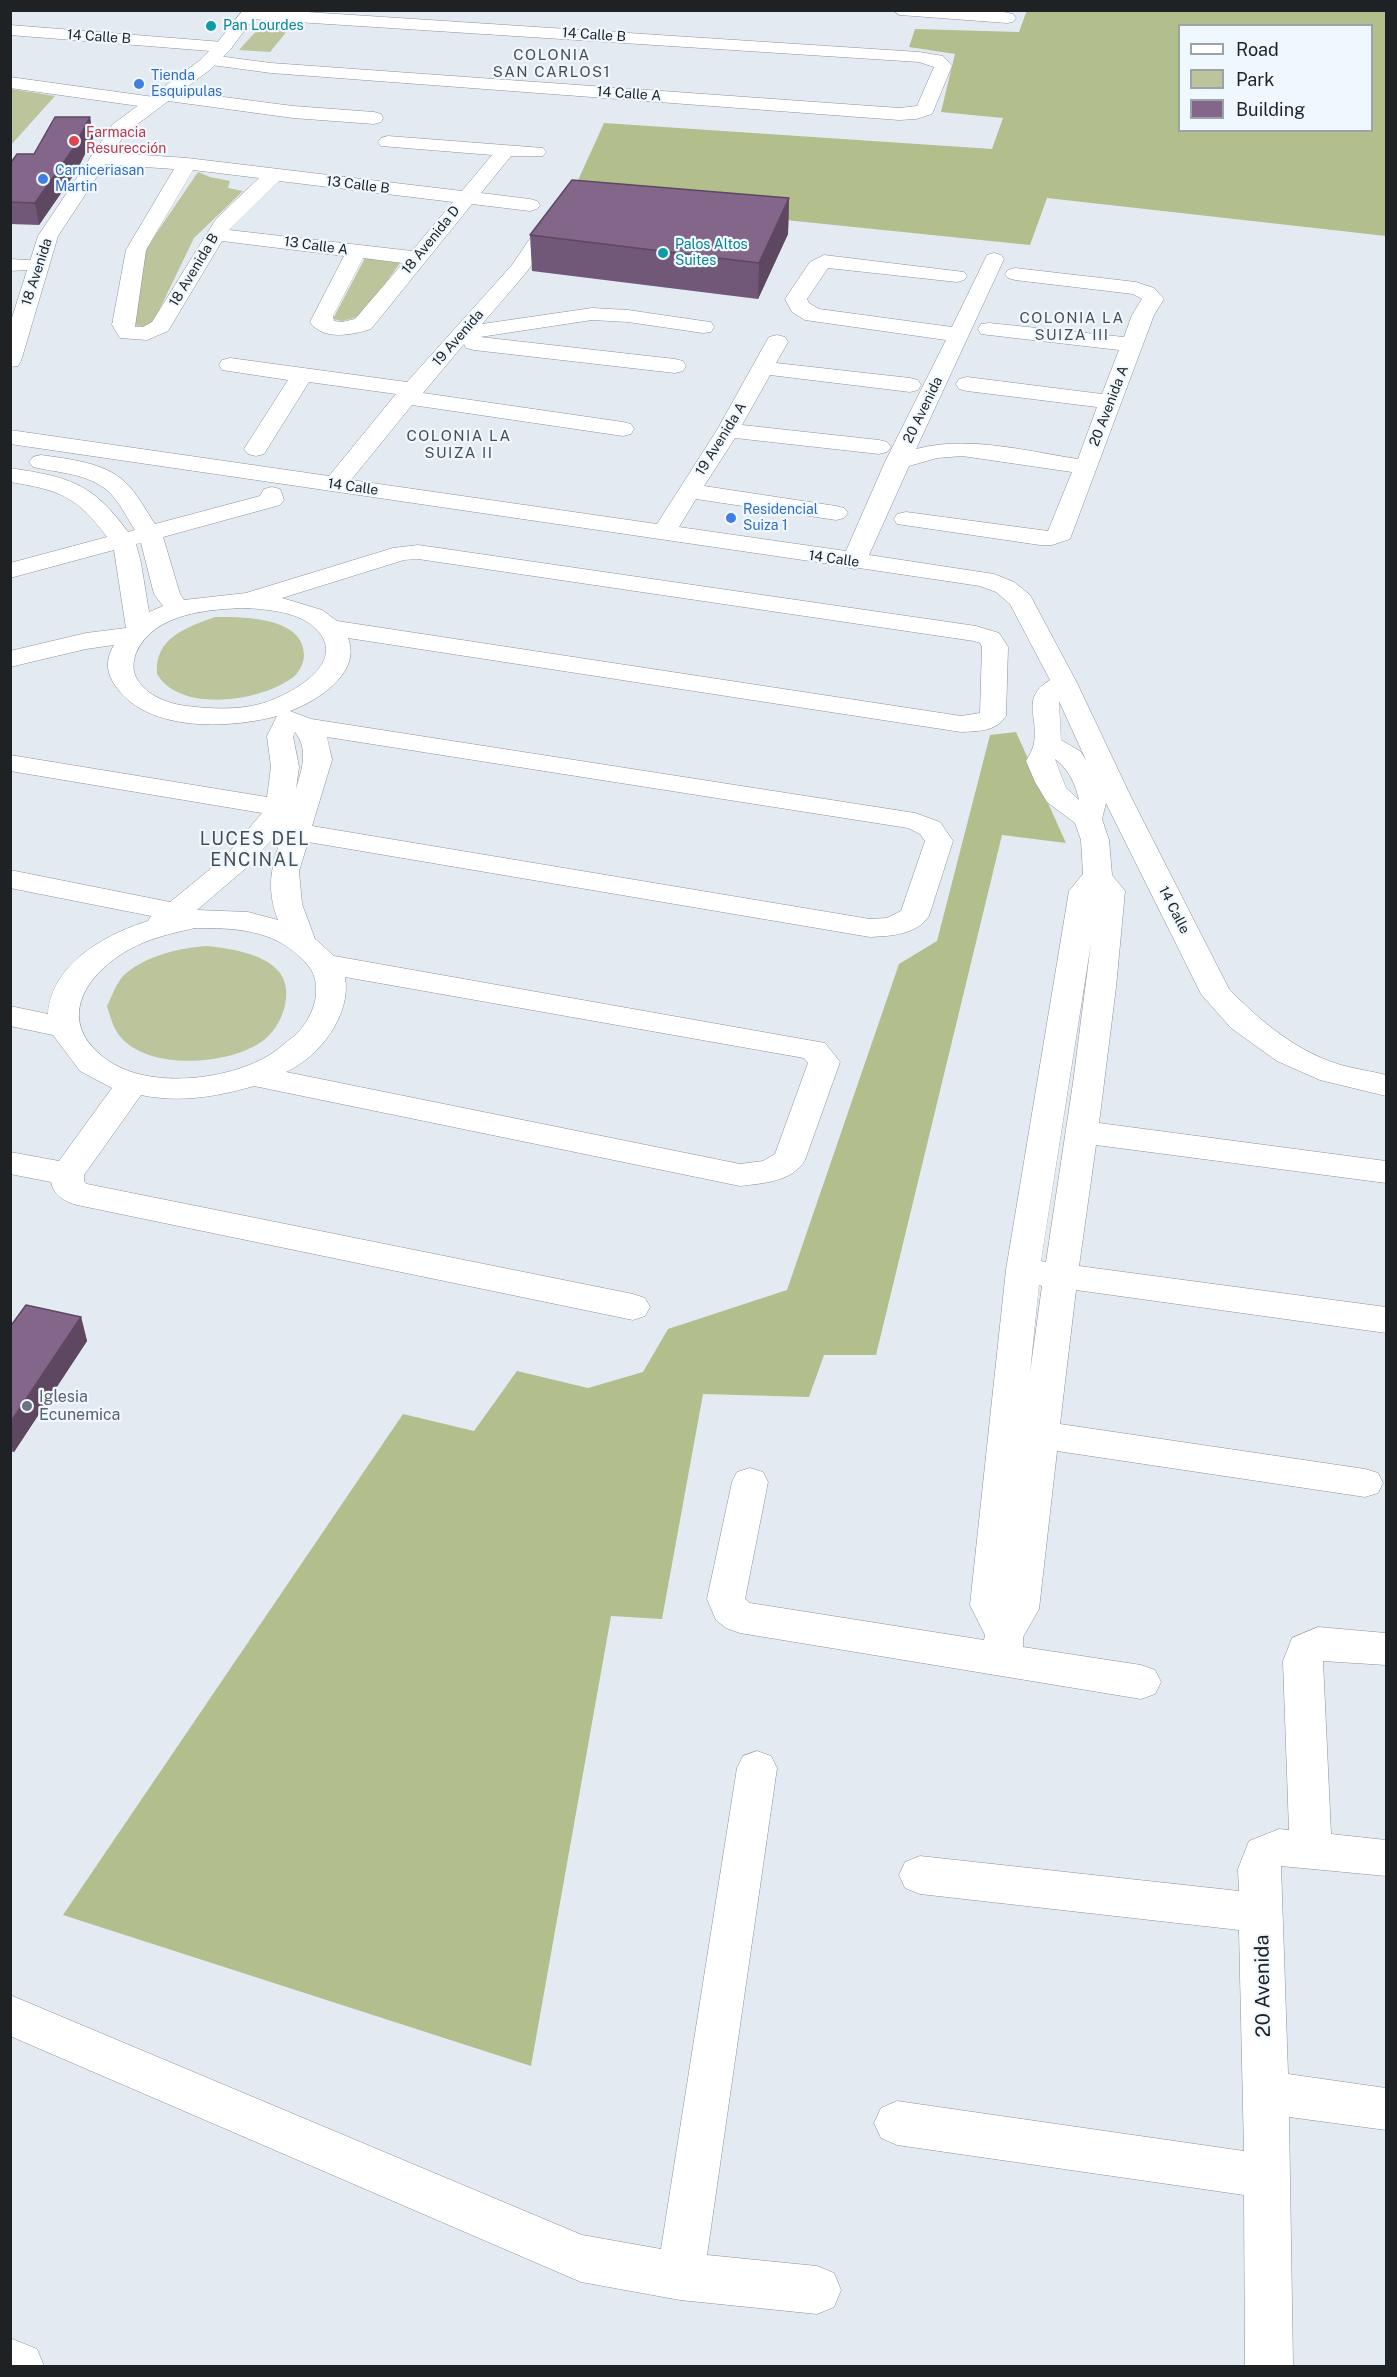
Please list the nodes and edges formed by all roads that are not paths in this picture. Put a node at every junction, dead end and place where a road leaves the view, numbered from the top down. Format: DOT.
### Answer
graph roads {
  1 [pos="900,10"];
  2 [pos="251,12"];
  3 [pos="1007,18"];
  4 [pos="10,30"];
  5 [pos="213,57"];
  6 [pos="10,82"];
  7 [pos="158,99"];
  8 [pos="916,114"];
  9 [pos="374,118"];
  10 [pos="388,142"];
  11 [pos="446,146"];
  12 [pos="506,150"];
  13 [pos="536,152"];
  14 [pos="102,155"];
  15 [pos="433,161"];
  16 [pos="187,164"];
  17 [pos="275,174"];
  18 [pos="419,176"];
  19 [pos="405,191"];
  20 [pos="466,198"];
  21 [pos="563,202"];
  22 [pos="530,205"];
  23 [pos="215,234"];
  24 [pos="356,252"];
  25 [pos="416,258"];
  26 [pos="994,258"];
  27 [pos="10,265"];
  28 [pos="36,271"];
  29 [pos="1015,274"];
  30 [pos="957,276"];
  31 [pos="10,277"];
  32 [pos="628,316"];
  33 [pos="703,327"];
  34 [pos="989,329"];
  35 [pos="461,334"];
  36 [pos="960,335"];
  37 [pos="777,342"];
  38 [pos="1133,345"];
  39 [pos="603,357"];
  40 [pos="10,361"];
  41 [pos="230,365"];
  42 [pos="675,366"];
  43 [pos="764,368"];
  44 [pos="302,375"];
  45 [pos="967,384"];
  46 [pos="910,385"];
  47 [pos="410,393"];
  48 [pos="1110,402"];
  49 [pos="623,429"];
  50 [pos="728,430"];
  51 [pos="10,437"];
  52 [pos="879,447"];
  53 [pos="256,449"];
  54 [pos="10,457"];
  55 [pos="897,462"];
  56 [pos="73,467"];
  57 [pos="1086,467"];
  58 [pos="10,476"];
  59 [pos="53,482"];
  60 [pos="335,484"];
  61 [pos="688,491"];
  62 [pos="272,494"];
  63 [pos="837,513"];
  64 [pos="906,519"];
  65 [pos="663,533"];
  66 [pos="150,534"];
  67 [pos="122,540"];
  68 [pos="973,554"];
  69 [pos="854,562"];
  70 [pos="10,571"];
  71 [pos="248,600"];
  72 [pos="178,610"];
  73 [pos="328,627"];
  74 [pos="137,633"];
  75 [pos="10,659"];
  76 [pos="1064,683"];
  77 [pos="291,717"];
  78 [pos="10,763"];
  79 [pos="287,819"];
  80 [pos="10,879"];
  81 [pos="164,920"];
  82 [pos="301,940"];
  83 [pos="325,964"];
  84 [pos="1089,964"];
  85 [pos="10,1016"];
  86 [pos="63,1027"];
  87 [pos="254,1076"];
  88 [pos="132,1084"];
  89 [pos="1386,1085"];
  90 [pos="1083,1132"];
  91 [pos="10,1162"];
  92 [pos="1386,1172"];
  93 [pos="67,1174"];
  94 [pos="1023,1270"];
  95 [pos="1060,1276"];
  96 [pos="633,1307"];
  97 [pos="1386,1320"];
  98 [pos="1042,1435"];
  99 [pos="750,1482"];
  100 [pos="1365,1483"];
  101 [pos="1003,1648"];
  102 [pos="1386,1649"];
  103 [pos="1142,1682"];
  104 [pos="757,1768"];
  105 [pos="1311,1849"];
  106 [pos="1386,1858"];
  107 [pos="920,1875"];
  108 [pos="1262,1913"];
  109 [pos="10,2015"];
  110 [pos="1266,2092"];
  111 [pos="1386,2109"];
  112 [pos="897,2123"];
  113 [pos="1265,2176"];
  114 [pos="680,2276"];
  115 [pos="817,2290"];
  116 [pos="10,2362"];
  117 [pos="20,2367"];
  118 [pos="1269,2367"];
  1 -- 3 [label="street"];
  2 -- 5 [label="street, 18 Avenida"];
  2 -- 8 [label="street, 14 Calle B"];
  4 -- 5 [label="street, 14 Calle B"];
  5 -- 7 [label="street, 18 Avenida"];
  5 -- 8 [label="street, 14 Calle A"];
  6 -- 7 [label="street"];
  7 -- 9 [label="street"];
  7 -- 14 [label="street, 18 Avenida"];
  10 -- 11 [label="street"];
  11 -- 12 [label="street"];
  11 -- 15 [label="street"];
  12 -- 13 [label="street"];
  12 -- 20 [label="street, 18 Avenida D"];
  14 -- 16 [label="street, 13 Calle B"];
  14 -- 28 [label="street, 18 Avenida"];
  16 -- 17 [label="street, 13 Calle B"];
  16 -- 23 [label="street, 18 Avenida B"];
  17 -- 19 [label="street, 13 Calle B"];
  17 -- 23 [label="street, 18 Avenida B"];
  18 -- 19 [label="street"];
  19 -- 20 [label="street, 13 Calle B"];
  20 -- 22 [label="street, 13 Calle B"];
  20 -- 25 [label="street, 18 Avenida D"];
  21 -- 35 [label="street, 19 Avenida"];
  23 -- 24 [label="street, 13 Calle A"];
  24 -- 25 [label="street, 13 Calle A"];
  24 -- 25 [label="street, 18 Avenida D"];
  26 -- 36 [label="street, 20 Avenida"];
  27 -- 28 [label="street"];
  28 -- 31 [label="street"];
  28 -- 40 [label="street, 18 Avenida"];
  29 -- 38 [label="street, 20 Avenida A"];
  30 -- 36 [label="street"];
  32 -- 33 [label="street"];
  32 -- 35 [label="street"];
  32 -- 39 [label="street"];
  34 -- 38 [label="street"];
  35 -- 39 [label="street"];
  35 -- 47 [label="street, 19 Avenida"];
  36 -- 55 [label="street, 20 Avenida"];
  37 -- 43 [label="street, 19 Avenida A"];
  38 -- 48 [label="street, 20 Avenida A"];
  39 -- 42 [label="street"];
  41 -- 44 [label="street"];
  43 -- 46 [label="street"];
  43 -- 50 [label="street, 19 Avenida A"];
  44 -- 47 [label="street"];
  44 -- 53 [label="street"];
  45 -- 48 [label="street"];
  47 -- 49 [label="street"];
  47 -- 60 [label="street, 19 Avenida"];
  48 -- 57 [label="street, 20 Avenida A"];
  50 -- 52 [label="street"];
  50 -- 61 [label="street, 19 Avenida A"];
  51 -- 60 [label="street, 14 Calle"];
  54 -- 56 [label="street"];
  55 -- 57 [label="street"];
  55 -- 69 [label="street, 20 Avenida"];
  56 -- 59 [label="street"];
  56 -- 66 [label="street"];
  57 -- 68 [label="street, 20 Avenida A"];
  58 -- 59 [label="street"];
  59 -- 67 [label="street"];
  60 -- 65 [label="street, 14 Calle"];
  61 -- 63 [label="street"];
  61 -- 65 [label="street, 19 Avenida A"];
  62 -- 66 [label="street"];
  64 -- 68 [label="street"];
  65 -- 69 [label="street, 14 Calle"];
  66 -- 67 [label="street"];
  66 -- 72 [label="street"];
  67 -- 70 [label="street"];
  67 -- 74 [label="street"];
  68 -- 69 [label="street, 14 Calle"];
  68 -- 76 [label="street, 14 Calle"];
  71 -- 72 [label="street"];
  71 -- 73 [label="street"];
  71 -- 73 [label="street"];
  72 -- 74 [label="street"];
  73 -- 77 [label="street"];
  74 -- 75 [label="street"];
  74 -- 77 [label="street"];
  76 -- 84 [label="street"];
  76 -- 89 [label="street, 14 Calle"];
  77 -- 79 [label="street"];
  77 -- 79 [label="street"];
  78 -- 79 [label="street"];
  79 -- 81 [label="street"];
  79 -- 82 [label="street"];
  80 -- 81 [label="street"];
  81 -- 82 [label="street"];
  81 -- 86 [label="street"];
  82 -- 83 [label="street"];
  83 -- 87 [label="street"];
  83 -- 87 [label="street"];
  84 -- 90 [label="street"];
  84 -- 94 [label="street"];
  85 -- 86 [label="street"];
  86 -- 88 [label="street"];
  87 -- 88 [label="street"];
  88 -- 93 [label="street"];
  90 -- 92 [label="street"];
  90 -- 95 [label="street"];
  91 -- 93 [label="street"];
  93 -- 96 [label="street"];
  94 -- 95 [label="street"];
  94 -- 101 [label="street"];
  95 -- 97 [label="street"];
  95 -- 98 [label="street"];
  98 -- 100 [label="street"];
  98 -- 101 [label="street"];
  99 -- 101 [label="street"];
  101 -- 103 [label="street"];
  102 -- 105 [label="street"];
  104 -- 114 [label="street"];
  105 -- 106 [label="street"];
  105 -- 108 [label="street"];
  107 -- 108 [label="street, 20 Avenida"];
  108 -- 110 [label="street, 20 Avenida"];
  109 -- 114 [label="street"];
  110 -- 111 [label="street"];
  110 -- 113 [label="street, 20 Avenida"];
  112 -- 113 [label="street"];
  113 -- 118 [label="street, 20 Avenida"];
  114 -- 115 [label="street"];
  116 -- 117 [label="street"];
}
